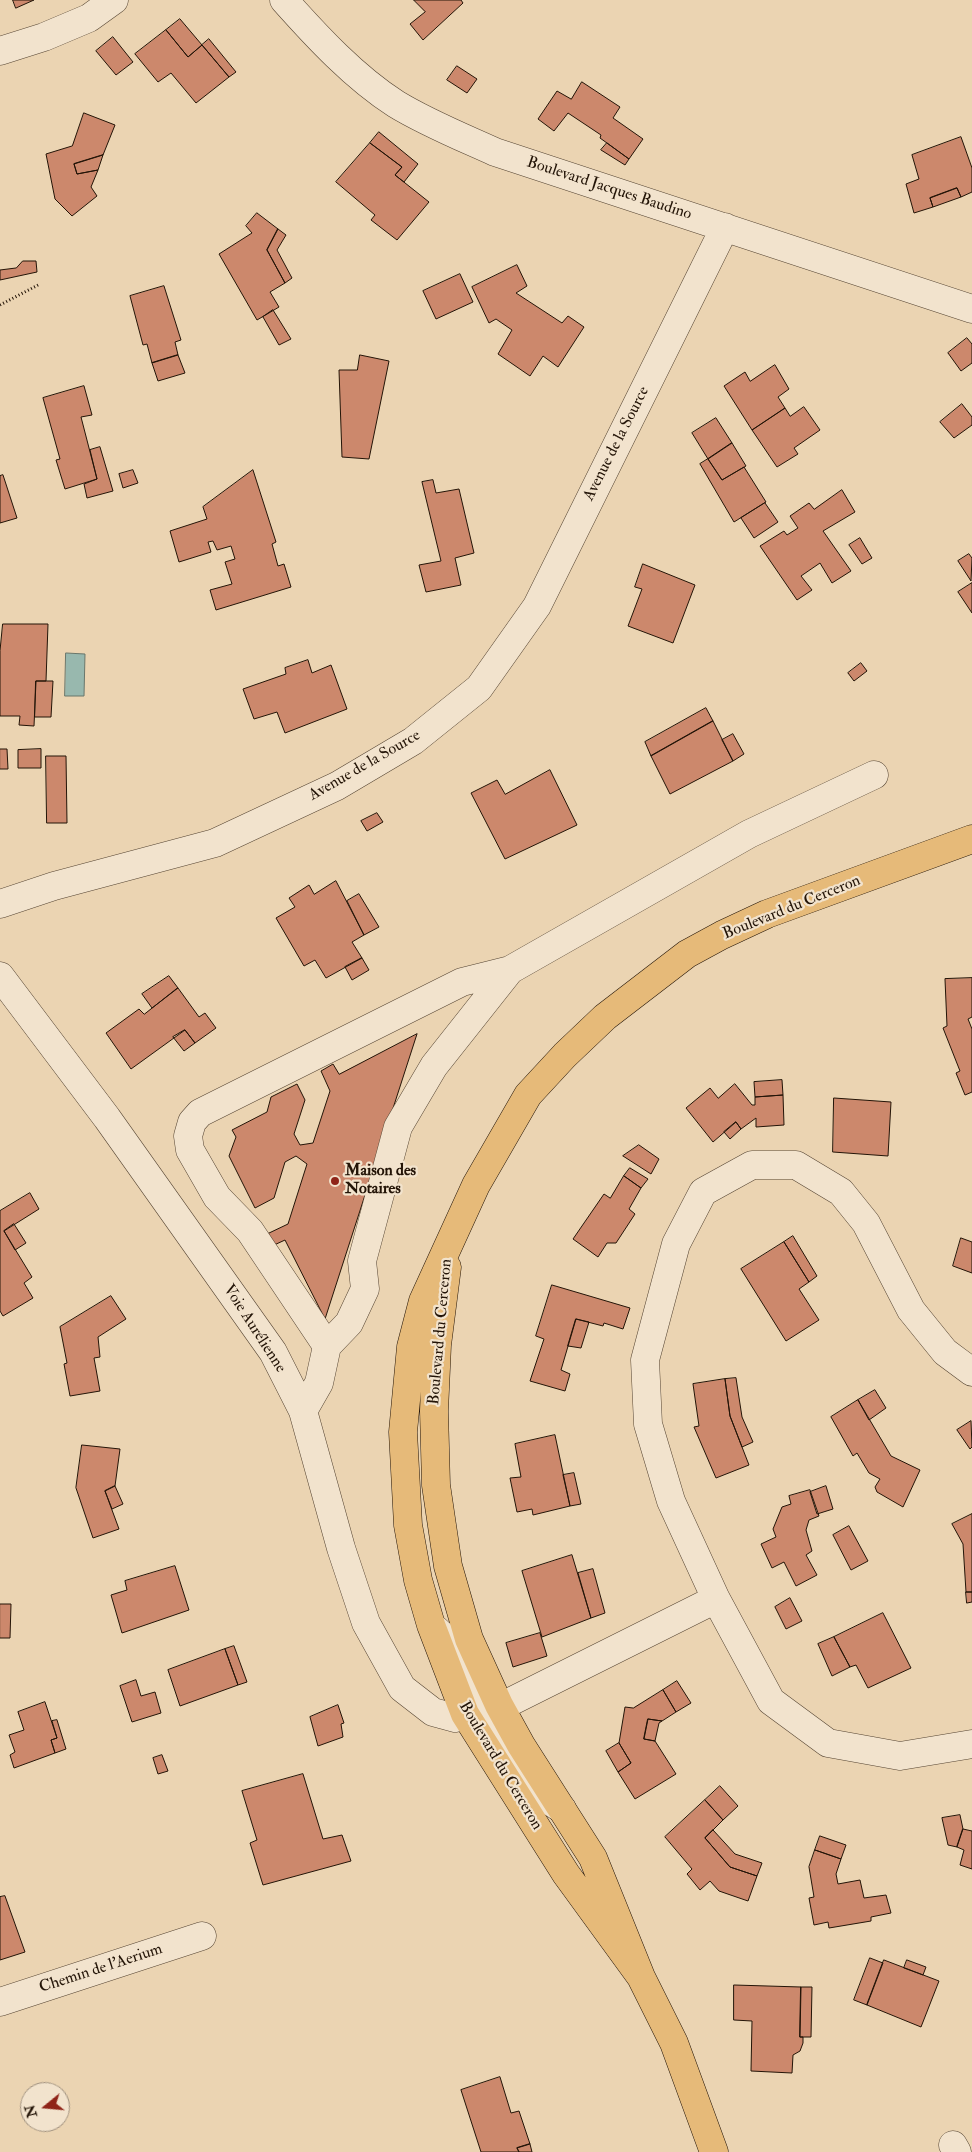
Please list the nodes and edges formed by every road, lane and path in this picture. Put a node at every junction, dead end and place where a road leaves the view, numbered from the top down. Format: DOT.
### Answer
graph roads {
  1 [pos="114,0"];
  2 [pos="284,0"];
  3 [pos="0,51"];
  4 [pos="725,228"];
  5 [pos="40,284"];
  6 [pos="0,305"];
  7 [pos="972,309"];
  8 [pos="874,775"];
  9 [pos="972,839"];
  10 [pos="0,904"];
  11 [pos="510,970"];
  12 [pos="0,976"];
  13 [pos="450,1240"];
  14 [pos="327,1346"];
  15 [pos="972,1372"];
  16 [pos="303,1411"];
  17 [pos="716,1600"];
  18 [pos="431,1625"];
  19 [pos="498,1706"];
  20 [pos="465,1714"];
  21 [pos="972,1744"];
  22 [pos="562,1809"];
  23 [pos="202,1936"];
  24 [pos="641,1976"];
  25 [pos="0,2002"];
  26 [pos="714,2152"];
  1 -- 3 [label="street"];
  2 -- 4 [label="street, Boulevard Jacques Baudino"];
  4 -- 7 [label="street, Boulevard Jacques Baudino"];
  4 -- 10 [label="street, Avenue de la Source"];
  5 -- 6 [label="path"];
  8 -- 11 [label="street"];
  9 -- 13 [label="main road, Boulevard du Cerceron"];
  11 -- 14 [label="street"];
  11 -- 14 [label="street"];
  12 -- 16 [label="street, Voie Aurélienne"];
  13 -- 18 [label="main road, Boulevard du Cerceron"];
  13 -- 19 [label="main road, Boulevard du Cerceron"];
  14 -- 16 [label="street"];
  15 -- 17 [label="street"];
  16 -- 20 [label="street, Voie Aurélienne"];
  17 -- 19 [label="street"];
  17 -- 21 [label="street"];
  18 -- 19 [label="street"];
  18 -- 20 [label="main road, Boulevard du Cerceron"];
  19 -- 20 [label="street"];
  19 -- 22 [label="main road, Boulevard du Cerceron"];
  20 -- 22 [label="street"];
  20 -- 24 [label="main road, Boulevard du Cerceron"];
  22 -- 24 [label="main road, Boulevard du Cerceron"];
  23 -- 25 [label="street, Chemin de l'Aerium"];
  24 -- 26 [label="main road, Boulevard du Cerceron"];
}
